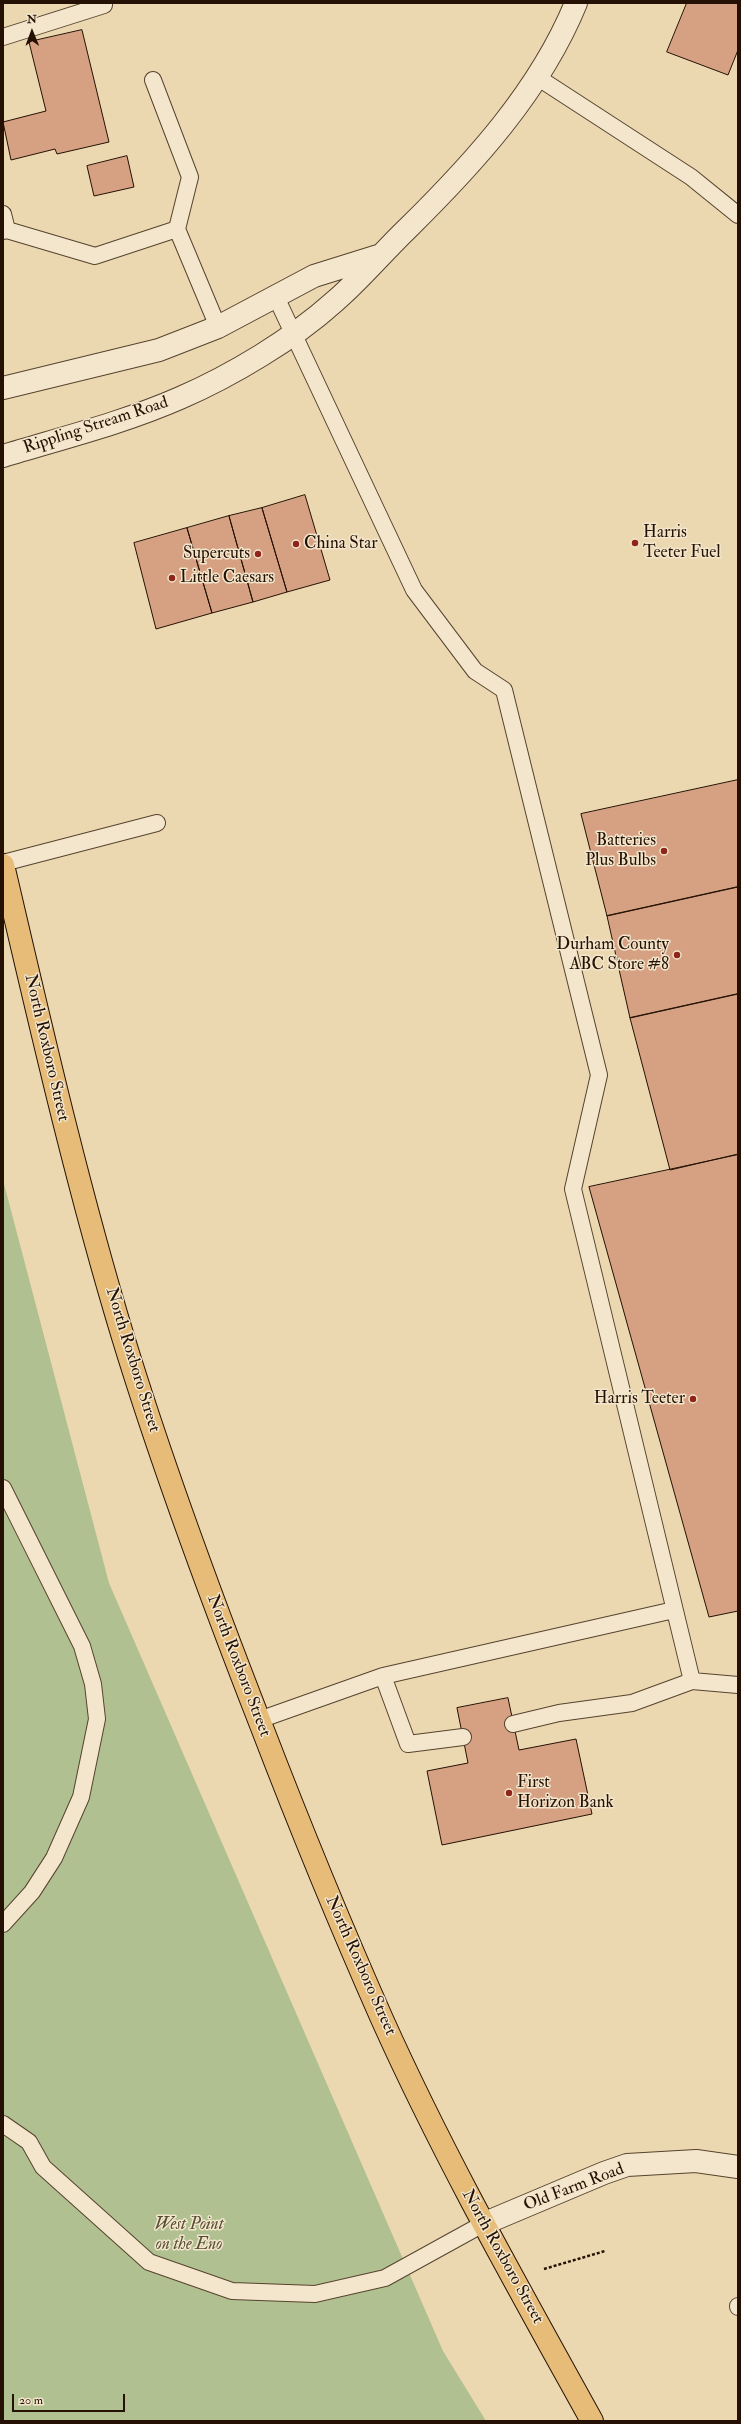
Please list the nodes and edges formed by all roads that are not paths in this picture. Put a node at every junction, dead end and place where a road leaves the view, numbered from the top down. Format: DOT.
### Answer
graph roads {
  1 [pos="576,3"];
  2 [pos="104,5"];
  3 [pos="3,37"];
  4 [pos="537,77"];
  5 [pos="153,80"];
  6 [pos="3,214"];
  7 [pos="738,215"];
  8 [pos="177,229"];
  9 [pos="5,231"];
  10 [pos="381,255"];
  11 [pos="276,297"];
  12 [pos="218,327"];
  13 [pos="293,334"];
  14 [pos="3,388"];
  15 [pos="3,456"];
  16 [pos="157,823"];
  17 [pos="3,864"];
  18 [pos="3,1488"];
  19 [pos="674,1610"];
  20 [pos="383,1676"];
  21 [pos="692,1681"];
  22 [pos="738,1685"];
  23 [pos="259,1720"];
  24 [pos="513,1724"];
  25 [pos="463,1737"];
  26 [pos="3,1924"];
  27 [pos="3,2124"];
  28 [pos="738,2167"];
  29 [pos="483,2224"];
  30 [pos="592,2421"];
  1 -- 4 [label="street, Rippling Stream Road"];
  2 -- 3 [label="lane"];
  4 -- 7 [label="lane"];
  4 -- 10 [label="street, Rippling Stream Road"];
  5 -- 8 [label="lane"];
  6 -- 9 [label="lane"];
  8 -- 9 [label="lane"];
  8 -- 12 [label="lane"];
  10 -- 11 [label="street, Rippling Stream Road"];
  10 -- 13 [label="street, Rippling Stream Road"];
  11 -- 12 [label="street, Rippling Stream Road"];
  11 -- 13 [label="lane"];
  12 -- 14 [label="street, Rippling Stream Road"];
  13 -- 15 [label="street, Rippling Stream Road"];
  13 -- 19 [label="lane"];
  16 -- 17 [label="lane"];
  17 -- 23 [label="highway, North Roxboro Street"];
  18 -- 26 [label="lane"];
  19 -- 20 [label="lane"];
  19 -- 21 [label="lane"];
  20 -- 23 [label="lane"];
  20 -- 25 [label="lane"];
  21 -- 22 [label="lane"];
  21 -- 24 [label="lane"];
  23 -- 29 [label="highway, North Roxboro Street"];
  27 -- 29 [label="lane"];
  28 -- 29 [label="street, Old Farm Road"];
  29 -- 30 [label="highway, North Roxboro Street"];
}
